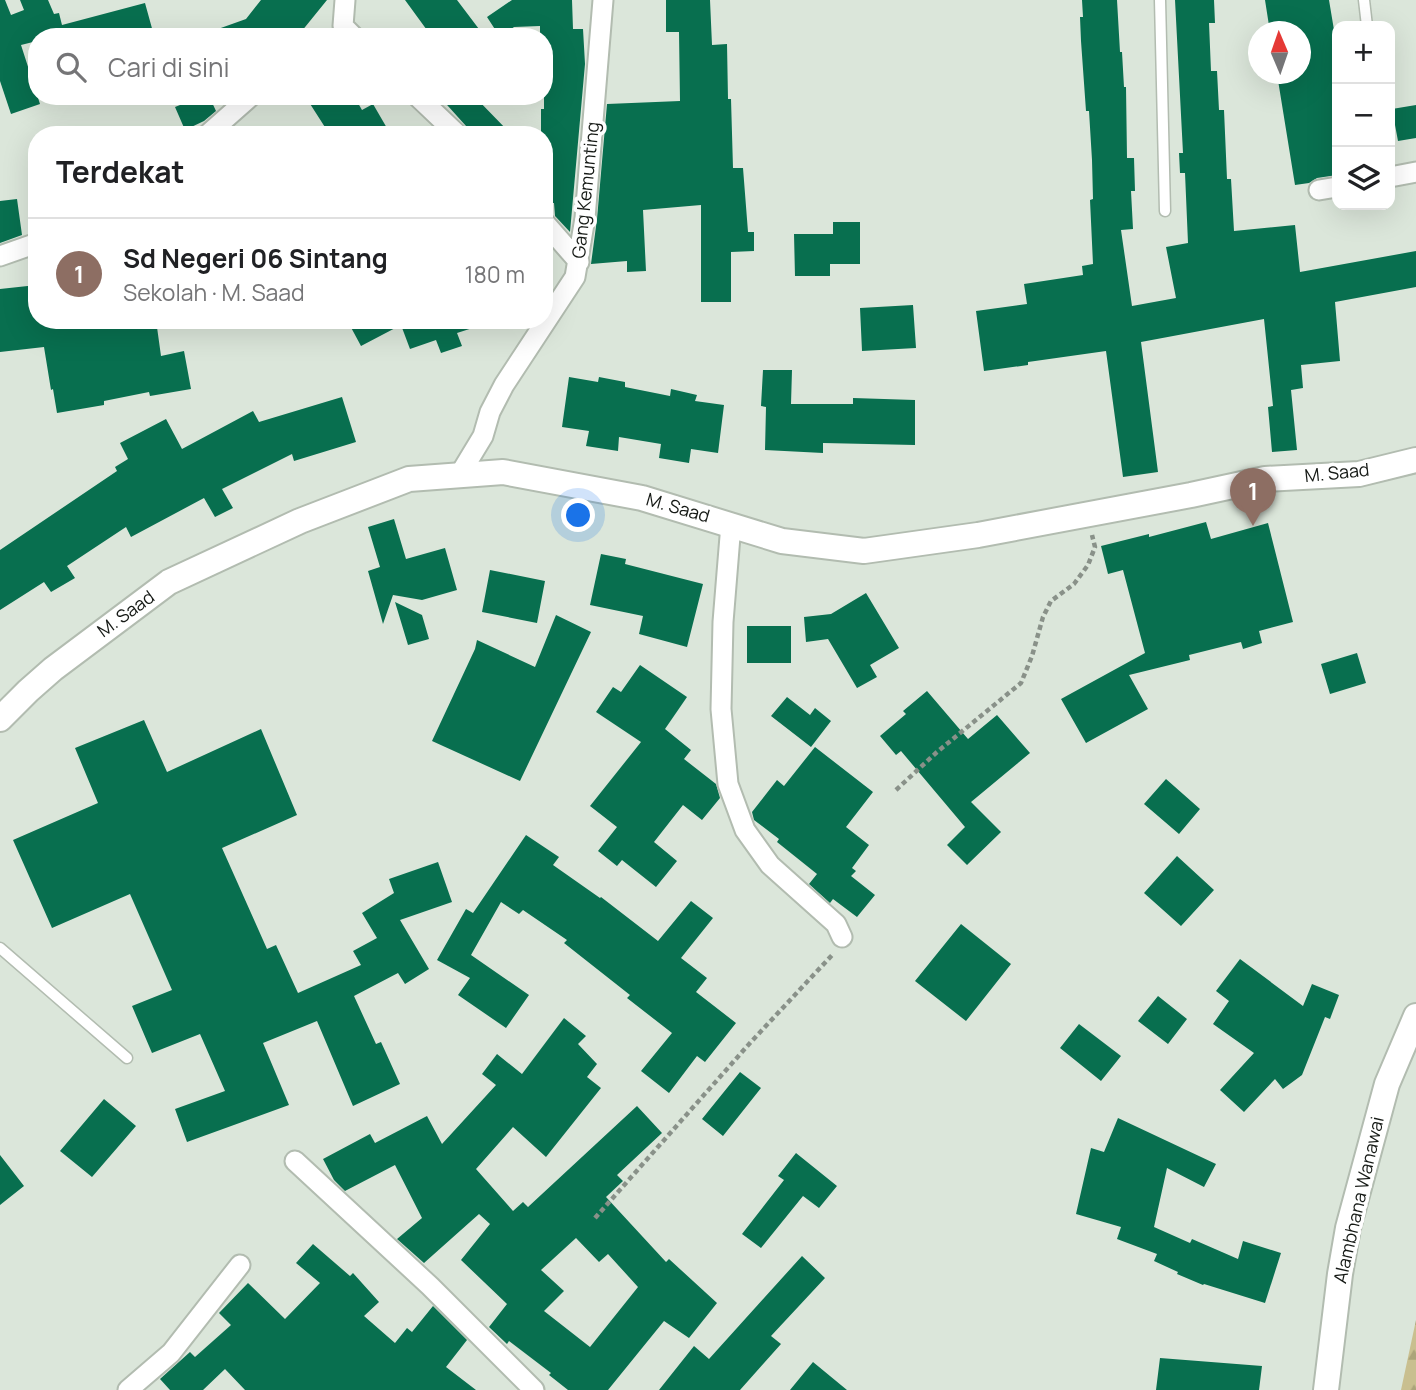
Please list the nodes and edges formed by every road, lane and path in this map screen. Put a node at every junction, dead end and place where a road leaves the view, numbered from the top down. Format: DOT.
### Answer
graph roads {
  1 [pos="345,0"];
  2 [pos="603,0"];
  3 [pos="1160,0"];
  4 [pos="1364,0"];
  5 [pos="1366,21"];
  6 [pos="342,28"];
  7 [pos="241,105"];
  8 [pos="426,105"];
  9 [pos="217,126"];
  10 [pos="449,126"];
  11 [pos="1416,173"];
  12 [pos="1395,176"];
  13 [pos="1165,211"];
  14 [pos="553,232"];
  15 [pos="28,246"];
  16 [pos="0,256"];
  17 [pos="579,262"];
  18 [pos="553,313"];
  19 [pos="542,329"];
  20 [pos="1416,460"];
  21 [pos="460,474"];
  22 [pos="1086,514"];
  23 [pos="731,524"];
  24 [pos="0,719"];
  25 [pos="896,790"];
  26 [pos="842,937"];
  27 [pos="0,948"];
  28 [pos="1416,1016"];
  29 [pos="127,1058"];
  30 [pos="295,1161"];
  31 [pos="595,1218"];
  32 [pos="240,1265"];
  33 [pos="128,1390"];
  34 [pos="534,1390"];
  35 [pos="1326,1390"];
  1 -- 6 [label="street"];
  2 -- 17 [label="street, Gang Kemunting"];
  3 -- 13 [label="lane"];
  4 -- 5 [label="lane"];
  7 -- 9 [label="street"];
  8 -- 10 [label="street"];
  11 -- 12 [label="street"];
  14 -- 17 [label="street"];
  15 -- 16 [label="street"];
  17 -- 18 [label="street, Gang Kemunting"];
  19 -- 21 [label="street, Gang Kemunting"];
  20 -- 22 [label="street, M. Saad"];
  21 -- 23 [label="street, M. Saad"];
  21 -- 24 [label="street, M. Saad"];
  22 -- 23 [label="street, M. Saad"];
  22 -- 25 [label="path"];
  23 -- 26 [label="street"];
  26 -- 31 [label="path"];
  27 -- 29 [label="lane"];
  28 -- 35 [label="street, Alambhana Wanawai"];
  30 -- 34 [label="street"];
  32 -- 33 [label="street"];
}
